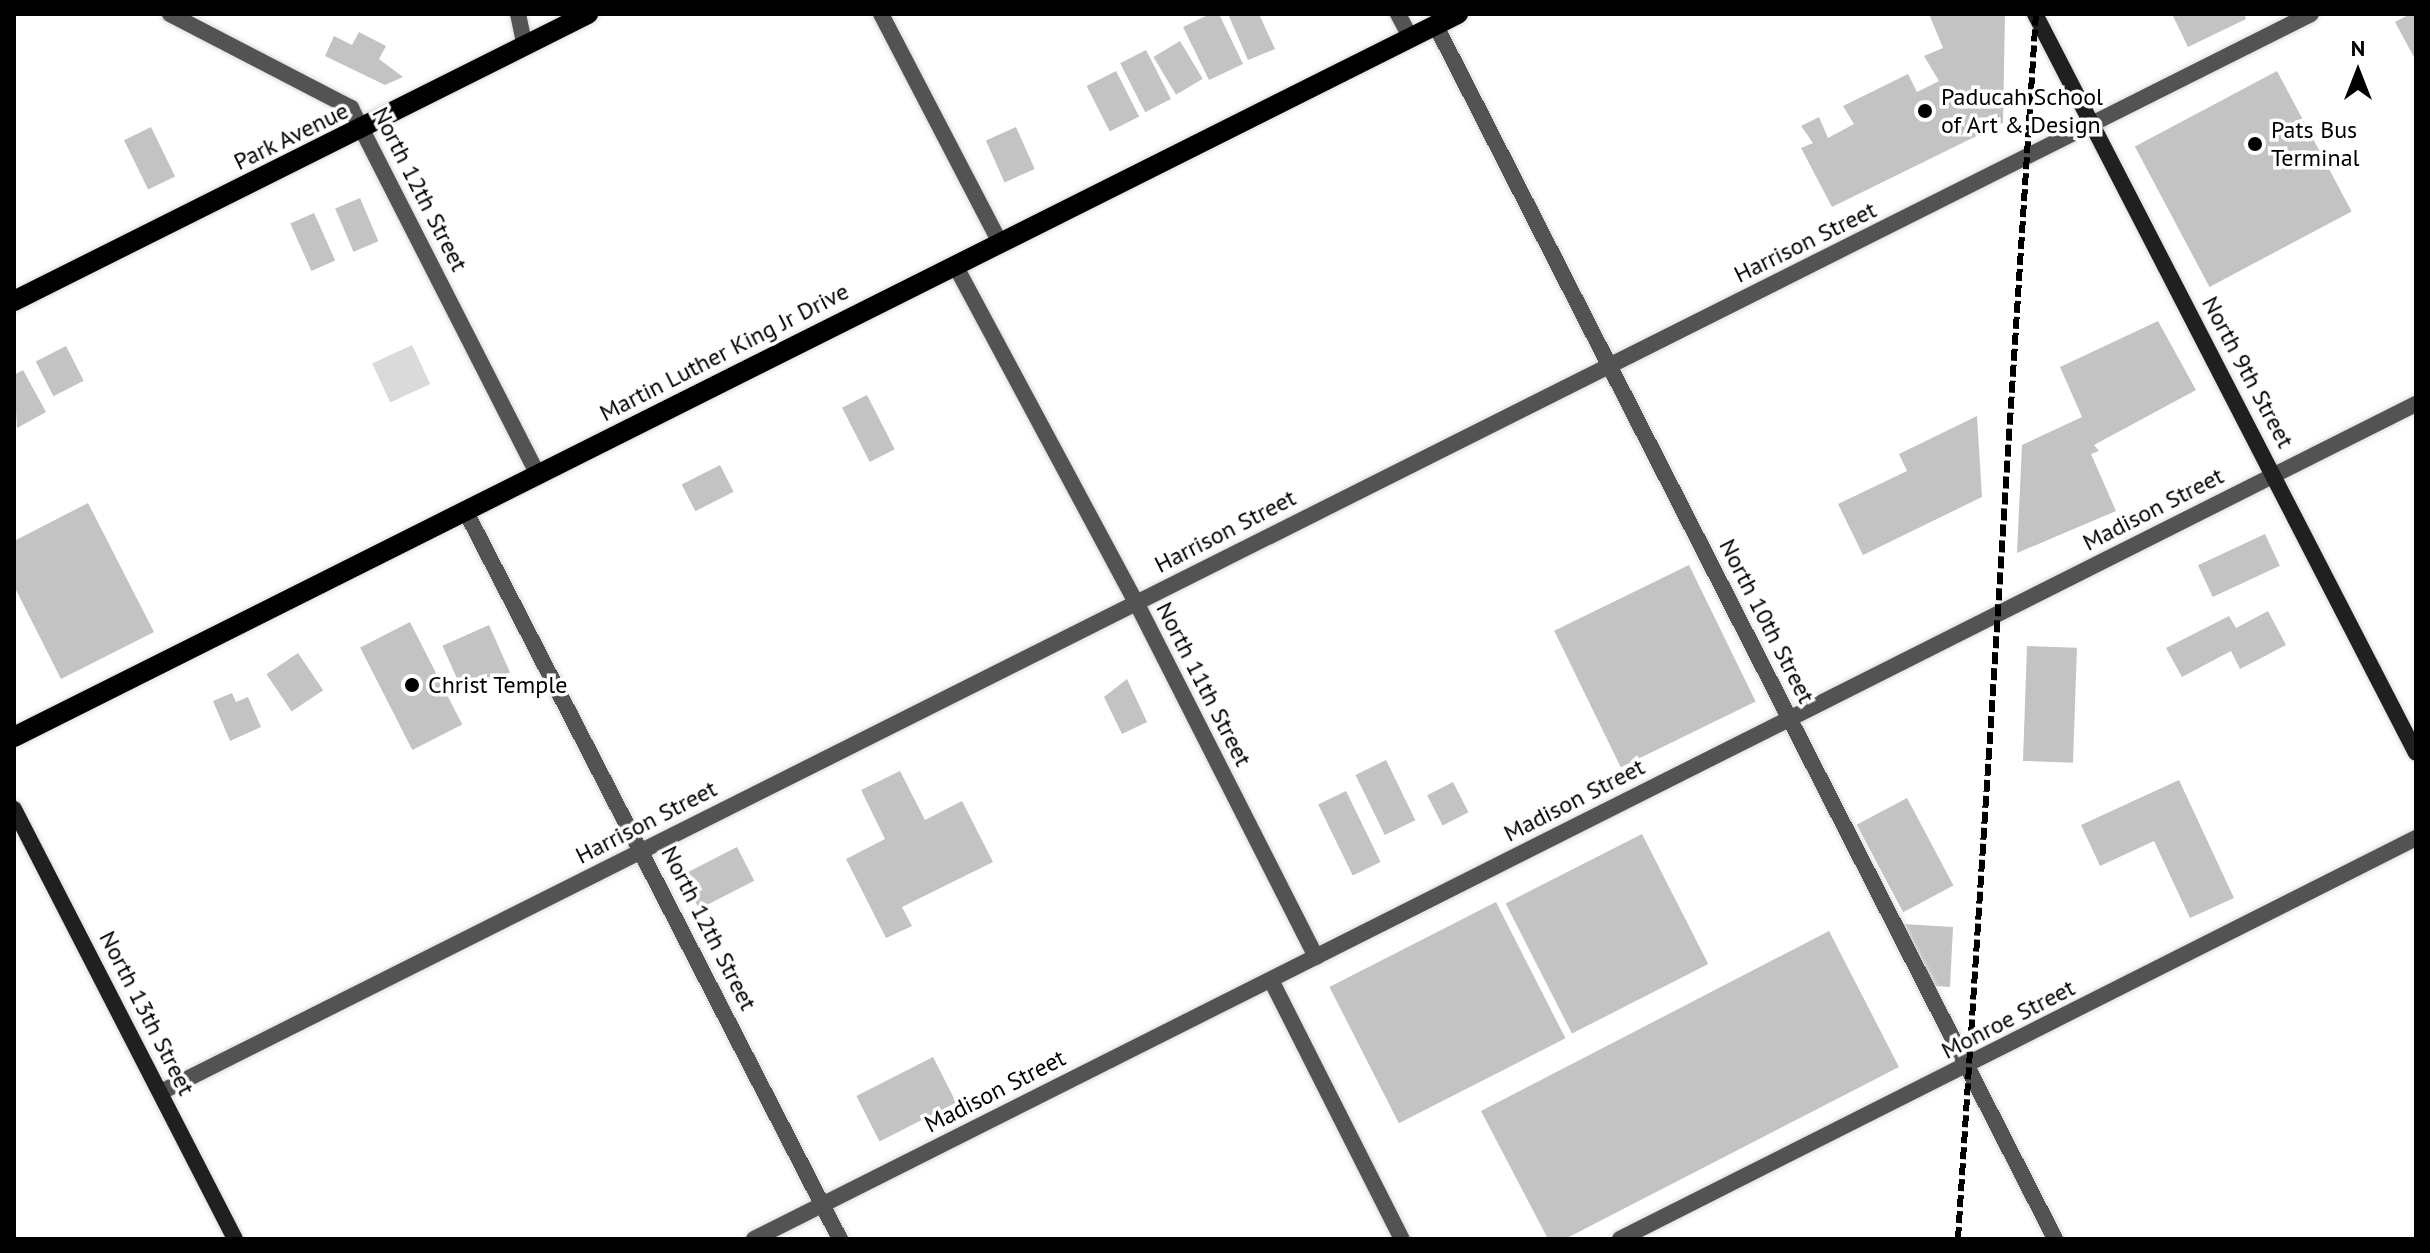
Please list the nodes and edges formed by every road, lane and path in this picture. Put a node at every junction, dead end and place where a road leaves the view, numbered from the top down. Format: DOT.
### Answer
graph roads {
  1 [pos="170,14"];
  2 [pos="518,14"];
  3 [pos="588,14"];
  4 [pos="881,14"];
  5 [pos="1398,14"];
  6 [pos="1458,14"];
  7 [pos="2035,14"];
  8 [pos="2311,14"];
  9 [pos="1436,26"];
  10 [pos="1411,38"];
  11 [pos="525,46"];
  12 [pos="2092,128"];
  13 [pos="365,129"];
  14 [pos="1000,243"];
  15 [pos="955,265"];
  16 [pos="14,301"];
  17 [pos="1609,364"];
  18 [pos="2416,404"];
  19 [pos="538,475"];
  20 [pos="2275,475"];
  21 [pos="466,512"];
  22 [pos="1136,602"];
  23 [pos="1789,719"];
  24 [pos="14,737"];
  25 [pos="2416,753"];
  26 [pos="14,809"];
  27 [pos="2416,838"];
  28 [pos="642,850"];
  29 [pos="1316,957"];
  30 [pos="1271,980"];
  31 [pos="1968,1067"];
  32 [pos="161,1092"];
  33 [pos="822,1205"];
  34 [pos="235,1239"];
  35 [pos="754,1239"];
  36 [pos="840,1239"];
  37 [pos="1402,1239"];
  38 [pos="1620,1239"];
  39 [pos="2055,1239"];
  1 -- 13 [label="street, North 12th Street"];
  2 -- 11 [label="street"];
  3 -- 11 [label="main road, Park Avenue"];
  4 -- 14 [label="street"];
  5 -- 10 [label="street"];
  6 -- 9 [label="main road, Martin Luther King Jr Drive"];
  7 -- 12 [label="street, North 9th Street"];
  8 -- 12 [label="street, Harrison Street"];
  9 -- 10 [label="main road, Martin Luther King Jr Drive"];
  9 -- 17 [label="street, North 10th Street"];
  10 -- 14 [label="main road, Martin Luther King Jr Drive"];
  11 -- 13 [label="main road, Park Avenue"];
  12 -- 17 [label="street, Harrison Street"];
  12 -- 20 [label="street, North 9th Street"];
  13 -- 16 [label="main road, Park Avenue"];
  13 -- 19 [label="street, North 12th Street"];
  14 -- 15 [label="main road, Martin Luther King Jr Drive"];
  15 -- 19 [label="main road, Martin Luther King Jr Drive"];
  15 -- 22 [label="street, North 11th Street"];
  17 -- 22 [label="street, Harrison Street"];
  17 -- 23 [label="street, North 10th Street"];
  18 -- 20 [label="street, Madison Street"];
  19 -- 21 [label="main road, Martin Luther King Jr Drive"];
  20 -- 23 [label="street, Madison Street"];
  20 -- 25 [label="street, North 9th Street"];
  21 -- 24 [label="main road, Martin Luther King Jr Drive"];
  21 -- 28 [label="street, North 12th Street"];
  22 -- 28 [label="street, Harrison Street"];
  22 -- 29 [label="street, North 11th Street"];
  23 -- 29 [label="street, Madison Street"];
  23 -- 31 [label="street, North 10th Street"];
  26 -- 32 [label="street, North 13th Street"];
  27 -- 31 [label="street, Monroe Street"];
  28 -- 32 [label="street, Harrison Street"];
  28 -- 33 [label="street, North 12th Street"];
  29 -- 30 [label="street, Madison Street"];
  30 -- 33 [label="street, Madison Street"];
  30 -- 37 [label="street"];
  31 -- 38 [label="street, Monroe Street"];
  31 -- 39 [label="street, North 10th Street"];
  32 -- 34 [label="street, North 13th Street"];
  33 -- 35 [label="street, Madison Street"];
  33 -- 36 [label="street, North 12th Street"];
}
